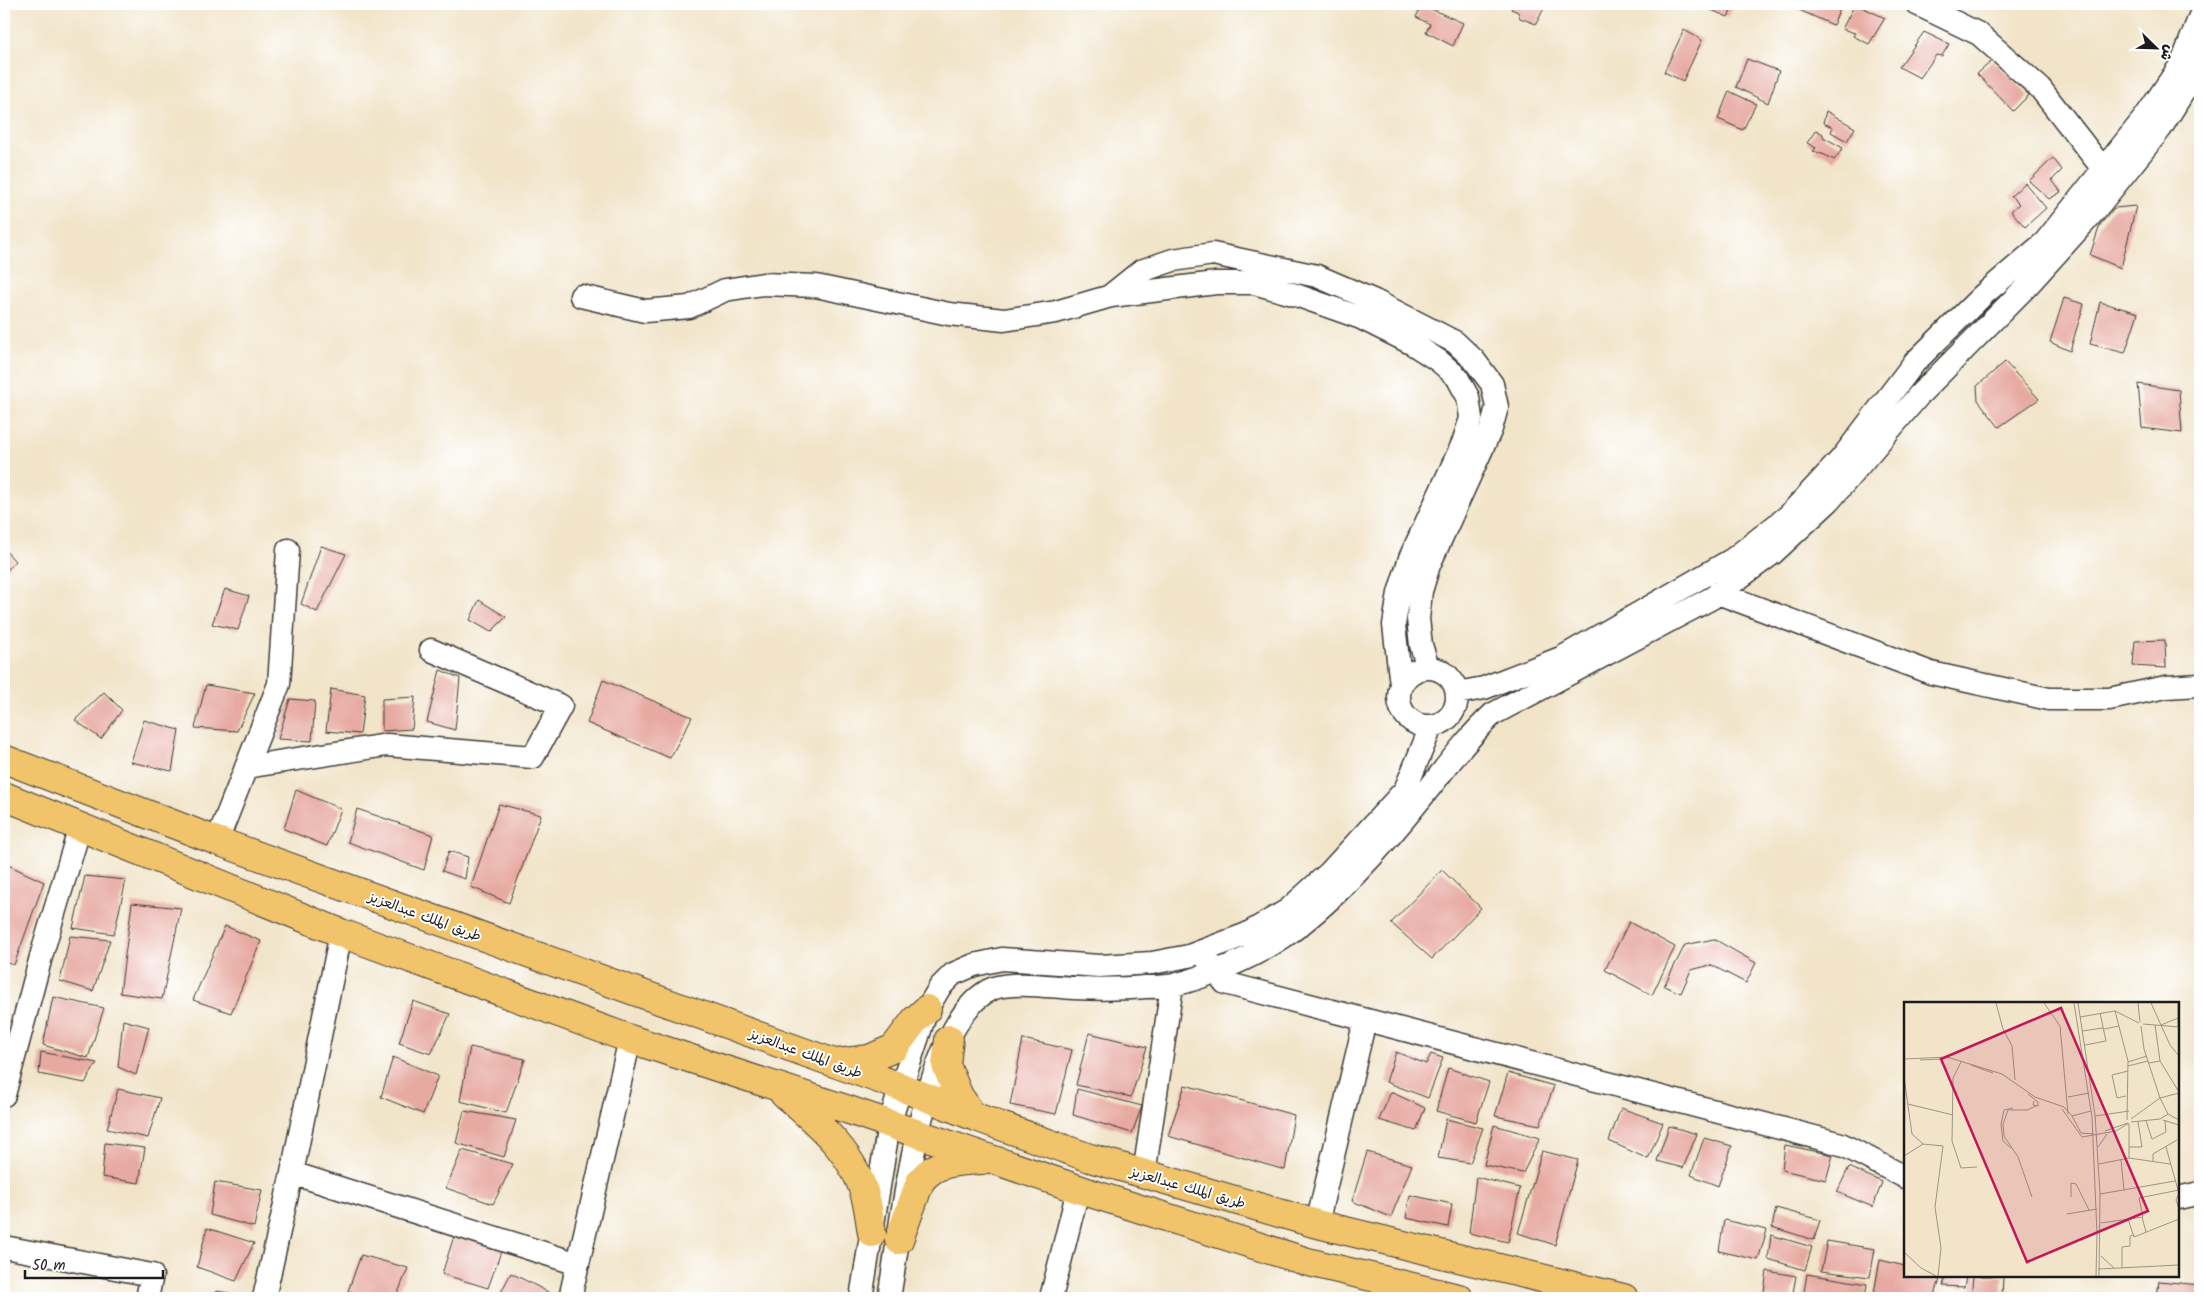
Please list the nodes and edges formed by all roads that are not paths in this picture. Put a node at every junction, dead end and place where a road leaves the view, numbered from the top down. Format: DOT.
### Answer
graph roads {
  1 [pos="1917,4"];
  2 [pos="2200,16"];
  3 [pos="2200,66"];
  4 [pos="2103,169"];
  5 [pos="581,296"];
  6 [pos="1111,296"];
  7 [pos="288,550"];
  8 [pos="1718,593"];
  9 [pos="431,650"];
  10 [pos="1428,668"];
  11 [pos="1401,685"];
  12 [pos="2200,685"];
  13 [pos="1457,693"];
  14 [pos="1439,723"];
  15 [pos="4,759"];
  16 [pos="246,767"];
  17 [pos="4,796"];
  18 [pos="1420,800"];
  19 [pos="80,827"];
  20 [pos="217,841"];
  21 [pos="341,933"];
  22 [pos="1202,951"];
  23 [pos="1215,970"];
  24 [pos="1172,986"];
  25 [pos="927,1009"];
  26 [pos="1365,1020"];
  27 [pos="630,1039"];
  28 [pos="949,1039"];
  29 [pos="834,1063"];
  30 [pos="776,1086"];
  31 [pos="901,1087"];
  32 [pos="4,1092"];
  33 [pos="927,1097"];
  34 [pos="973,1116"];
  35 [pos="889,1124"];
  36 [pos="917,1134"];
  37 [pos="994,1160"];
  38 [pos="292,1173"];
  39 [pos="1144,1174"];
  40 [pos="1904,1176"];
  41 [pos="1078,1190"];
  42 [pos="2200,1193"];
  43 [pos="2179,1198"];
  44 [pos="1317,1224"];
  45 [pos="872,1233"];
  46 [pos="899,1240"];
  47 [pos="4,1247"];
  48 [pos="578,1264"];
  49 [pos="148,1298"];
  50 [pos="264,1298"];
  51 [pos="570,1298"];
  52 [pos="862,1298"];
  53 [pos="889,1298"];
  54 [pos="1051,1298"];
  55 [pos="1459,1298"];
  56 [pos="1624,1298"];
  1 -- 4 [label="street"];
  2 -- 4 [label="street"];
  3 -- 8 [label="street"];
  4 -- 13 [label="street"];
  5 -- 6 [label="street"];
  6 -- 10 [label="street"];
  6 -- 11 [label="street"];
  7 -- 16 [label="street"];
  8 -- 12 [label="street"];
  8 -- 18 [label="street"];
  9 -- 16 [label="street"];
  10 -- 11 [label="street"];
  10 -- 13 [label="street"];
  11 -- 14 [label="street"];
  13 -- 14 [label="street"];
  14 -- 18 [label="street"];
  14 -- 22 [label="street"];
  15 -- 20 [label="main road, طريق الملك عبدالعزيز"];
  16 -- 20 [label="street"];
  17 -- 19 [label="main road"];
  18 -- 23 [label="street"];
  19 -- 21 [label="main road"];
  19 -- 32 [label="street"];
  20 -- 29 [label="main road, طريق الملك عبدالعزيز"];
  21 -- 27 [label="main road"];
  21 -- 38 [label="street"];
  22 -- 23 [label="street"];
  22 -- 25 [label="street"];
  23 -- 24 [label="street"];
  23 -- 26 [label="street"];
  24 -- 28 [label="street"];
  24 -- 39 [label="street"];
  25 -- 29 [label="main road"];
  25 -- 31 [label="street"];
  26 -- 40 [label="street"];
  26 -- 44 [label="street"];
  27 -- 30 [label="main road"];
  27 -- 48 [label="street"];
  28 -- 33 [label="street"];
  28 -- 34 [label="main road"];
  29 -- 31 [label="main road, طريق الملك عبدالعزيز"];
  30 -- 35 [label="main road"];
  30 -- 45 [label="main road"];
  31 -- 33 [label="main road, طريق الملك عبدالعزيز"];
  31 -- 35 [label="street"];
  33 -- 34 [label="main road, طريق الملك عبدالعزيز"];
  33 -- 36 [label="street"];
  34 -- 39 [label="main road, طريق الملك عبدالعزيز"];
  35 -- 36 [label="main road"];
  35 -- 45 [label="street"];
  36 -- 37 [label="main road"];
  36 -- 46 [label="street"];
  37 -- 41 [label="main road"];
  37 -- 46 [label="main road"];
  38 -- 48 [label="street"];
  38 -- 50 [label="street"];
  39 -- 44 [label="main road, طريق الملك عبدالعزيز"];
  41 -- 54 [label="street"];
  41 -- 55 [label="main road"];
  42 -- 43 [label="street"];
  44 -- 56 [label="main road, طريق الملك عبدالعزيز"];
  45 -- 52 [label="street"];
  46 -- 53 [label="street"];
  47 -- 49 [label="street"];
  48 -- 51 [label="street"];
}
